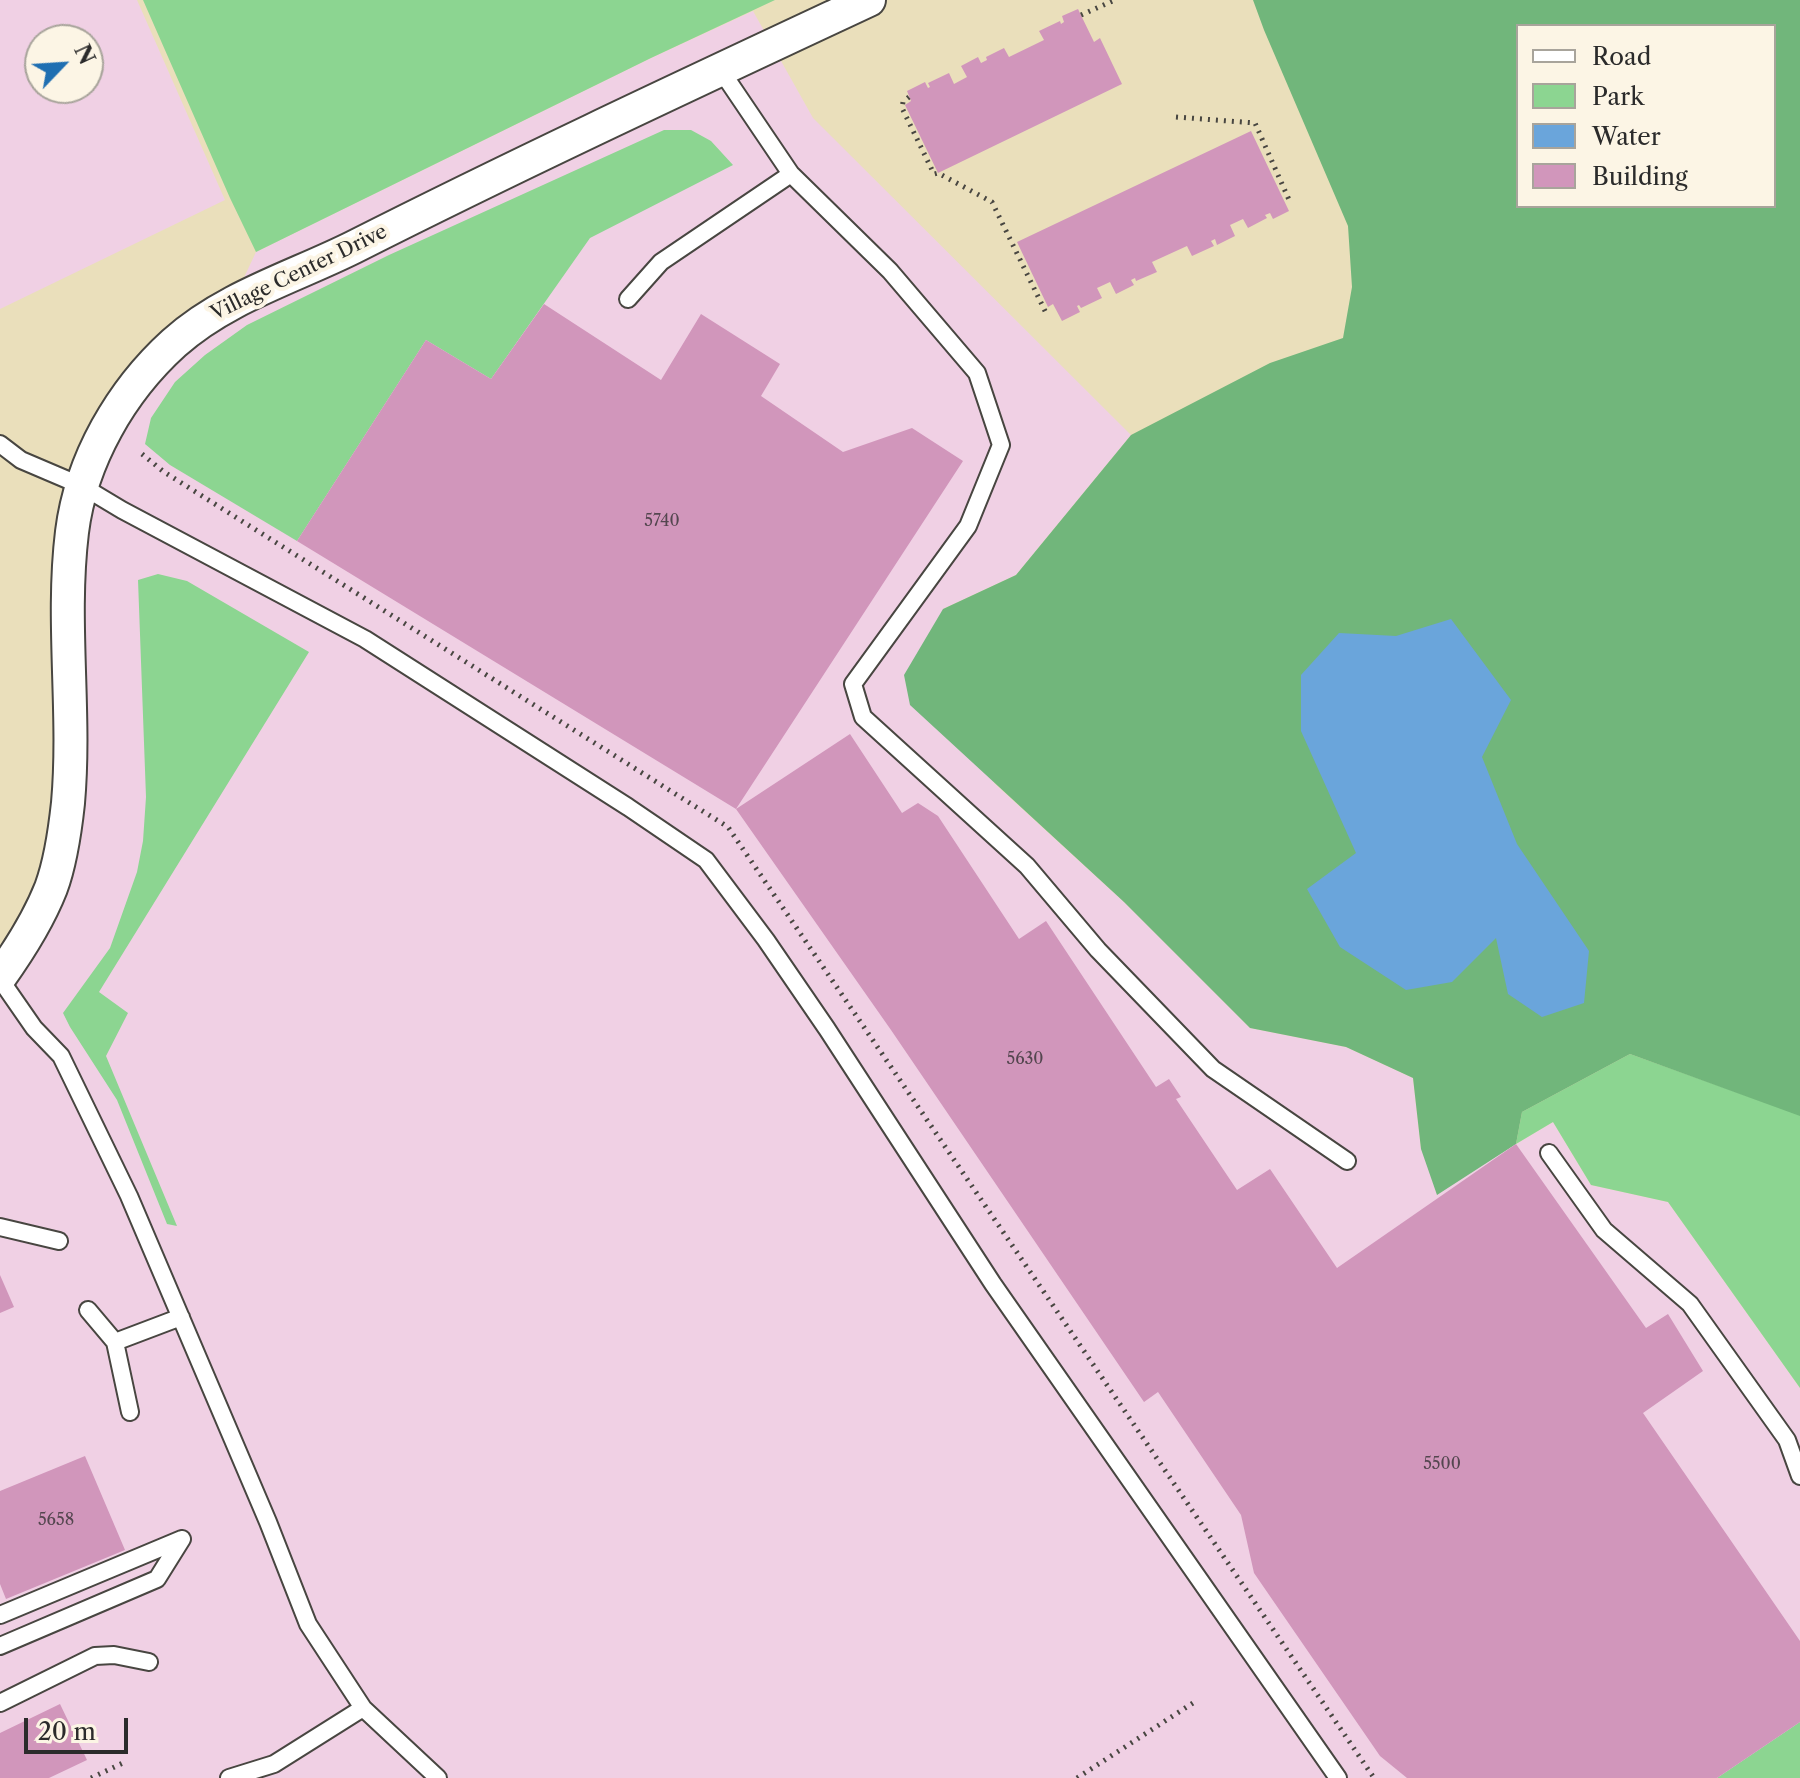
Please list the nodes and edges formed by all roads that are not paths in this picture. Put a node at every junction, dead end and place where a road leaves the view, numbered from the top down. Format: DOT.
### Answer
graph roads {
  1 [pos="869,0"];
  2 [pos="720,69"];
  3 [pos="791,174"];
  4 [pos="628,299"];
  5 [pos="0,444"];
  6 [pos="82,486"];
  7 [pos="0,978"];
  8 [pos="1549,1153"];
  9 [pos="1347,1161"];
  10 [pos="0,1227"];
  11 [pos="59,1241"];
  12 [pos="88,1310"];
  13 [pos="181,1317"];
  14 [pos="115,1342"];
  15 [pos="130,1412"];
  16 [pos="1800,1476"];
  17 [pos="0,1615"];
  18 [pos="0,1646"];
  19 [pos="149,1662"];
  20 [pos="0,1703"];
  21 [pos="363,1708"];
  22 [pos="276,1771"];
  23 [pos="229,1778"];
  24 [pos="438,1778"];
  25 [pos="1338,1778"];
  1 -- 2 [label="street, Village Center Drive"];
  2 -- 3 [label="lane"];
  2 -- 6 [label="street, Village Center Drive"];
  3 -- 4 [label="lane"];
  3 -- 9 [label="lane"];
  5 -- 6 [label="lane"];
  6 -- 7 [label="street, Village Center Drive"];
  6 -- 25 [label="lane"];
  7 -- 13 [label="lane"];
  8 -- 16 [label="lane"];
  10 -- 11 [label="lane"];
  12 -- 14 [label="lane"];
  13 -- 14 [label="lane"];
  13 -- 21 [label="lane"];
  14 -- 15 [label="lane"];
  17 -- 18 [label="lane"];
  19 -- 20 [label="lane"];
  21 -- 22 [label="lane"];
  21 -- 24 [label="lane"];
  22 -- 23 [label="lane"];
}
